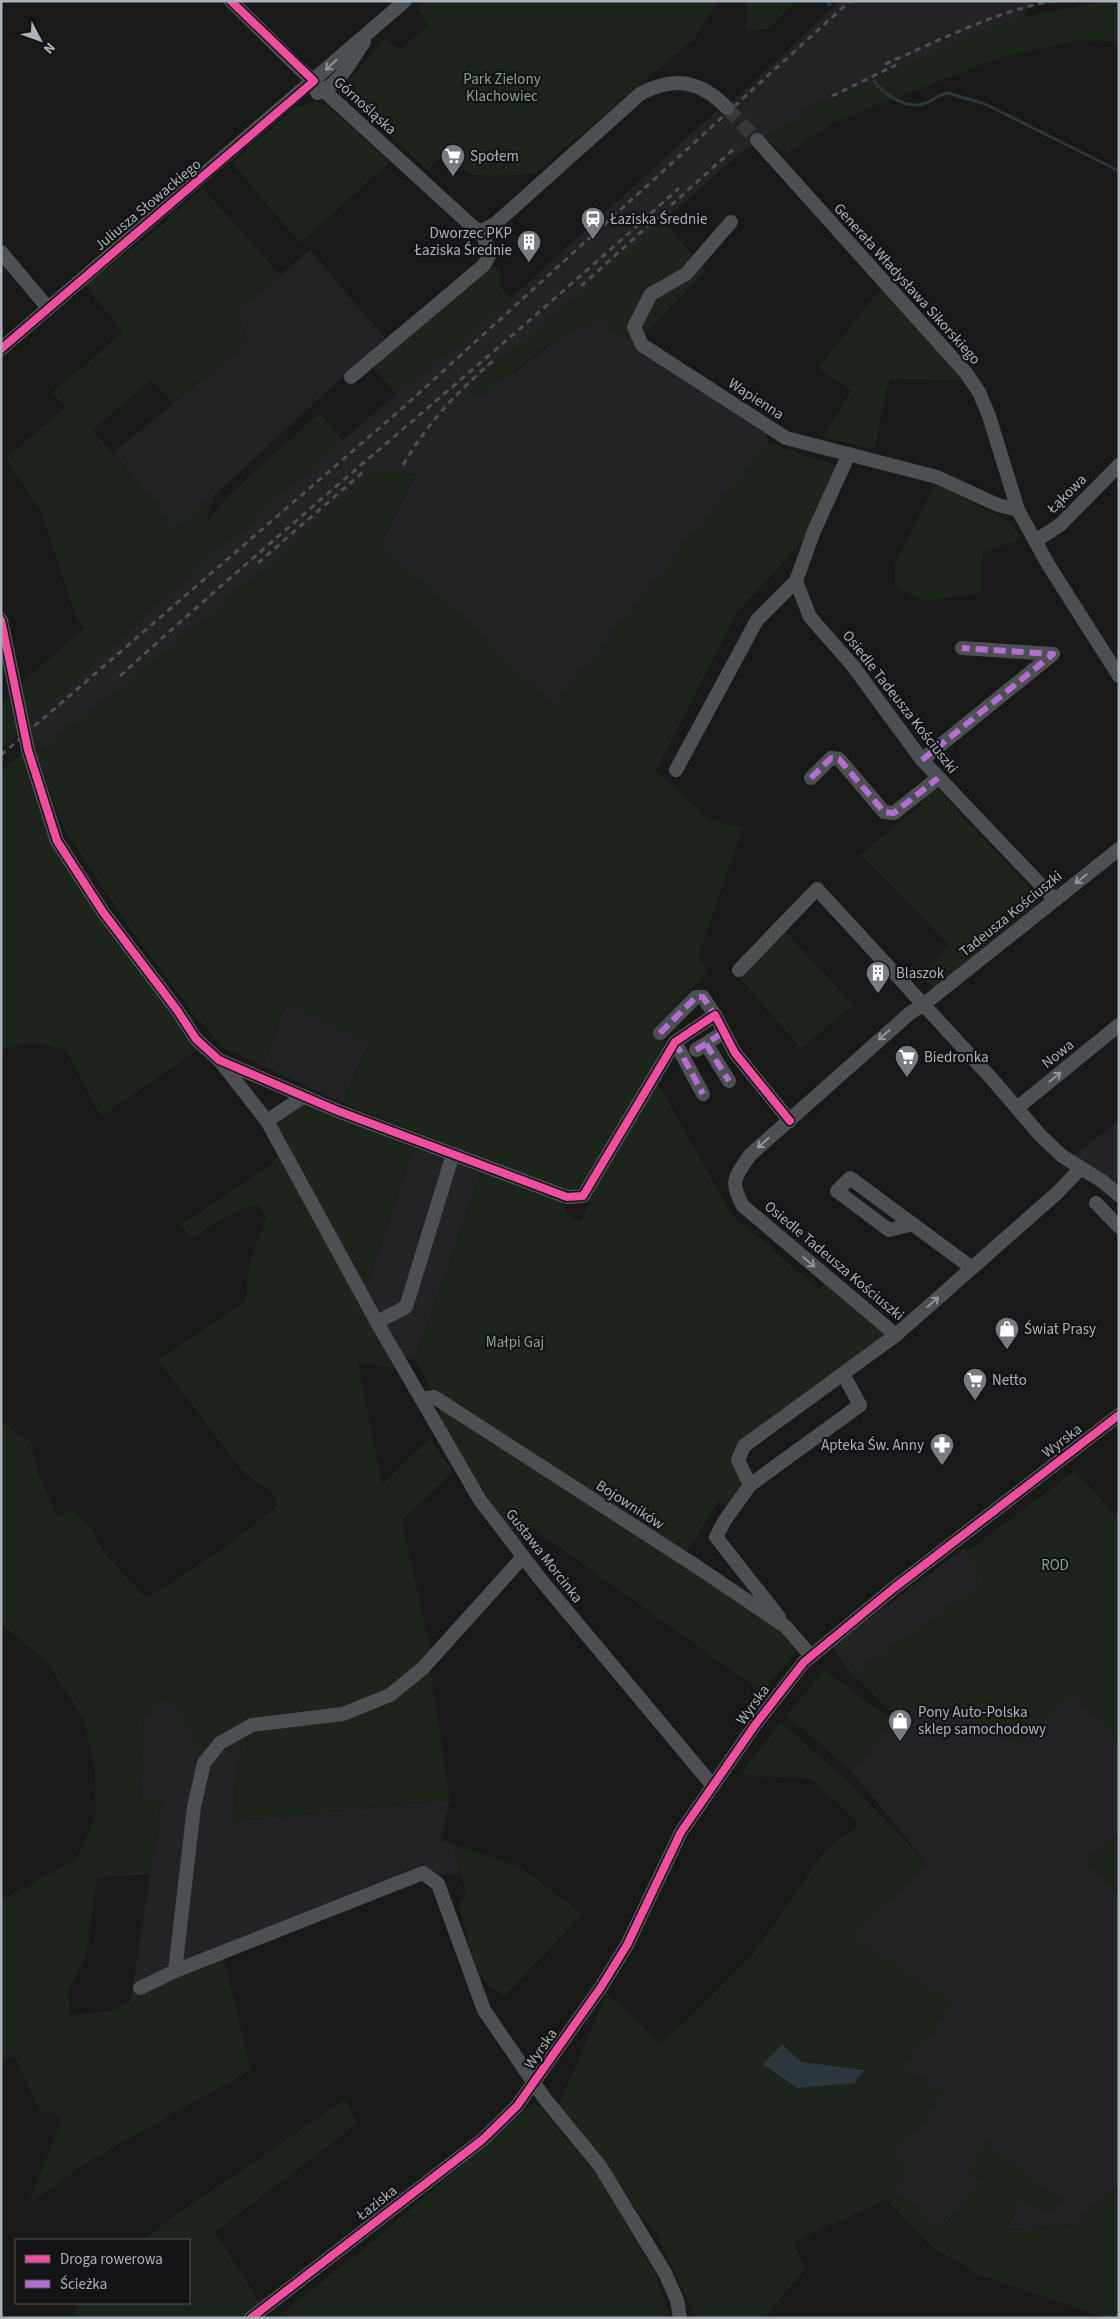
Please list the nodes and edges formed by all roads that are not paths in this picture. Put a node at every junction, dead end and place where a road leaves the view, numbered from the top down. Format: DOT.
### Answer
graph roads {
  1 [pos="231,1"];
  2 [pos="405,1"];
  3 [pos="376,26"];
  4 [pos="314,82"];
  5 [pos="324,91"];
  6 [pos="290,102"];
  7 [pos="727,108"];
  8 [pos="757,140"];
  9 [pos="731,222"];
  10 [pos="482,231"];
  11 [pos="1,252"];
  12 [pos="48,308"];
  13 [pos="1,349"];
  14 [pos="351,377"];
  15 [pos="849,454"];
  16 [pos="1119,465"];
  17 [pos="1018,510"];
  18 [pos="1035,541"];
  19 [pos="796,581"];
  20 [pos="1,620"];
  21 [pos="962,648"];
  22 [pos="1119,676"];
  23 [pos="922,760"];
  24 [pos="676,770"];
  25 [pos="811,778"];
  26 [pos="938,778"];
  27 [pos="1119,849"];
  28 [pos="1055,900"];
  29 [pos="739,970"];
  30 [pos="923,1005"];
  31 [pos="715,1015"];
  32 [pos="1119,1025"];
  33 [pos="724,1032"];
  34 [pos="660,1033"];
  35 [pos="675,1042"];
  36 [pos="219,1060"];
  37 [pos="729,1082"];
  38 [pos="703,1094"];
  39 [pos="304,1096"];
  40 [pos="1017,1108"];
  41 [pos="267,1121"];
  42 [pos="790,1121"];
  43 [pos="453,1154"];
  44 [pos="1081,1168"];
  45 [pos="1119,1195"];
  46 [pos="1096,1203"];
  47 [pos="913,1224"];
  48 [pos="1119,1227"];
  49 [pos="972,1268"];
  50 [pos="378,1324"];
  51 [pos="896,1335"];
  52 [pos="843,1374"];
  53 [pos="422,1399"];
  54 [pos="1119,1415"];
  55 [pos="750,1485"];
  56 [pos="523,1558"];
  57 [pos="786,1627"];
  58 [pos="810,1655"];
  59 [pos="713,1786"];
  60 [pos="175,1970"];
  61 [pos="140,1988"];
  62 [pos="534,2083"];
  63 [pos="517,2106"];
  64 [pos="251,2318"];
  65 [pos="680,2318"];
  1 -- 4 [label="street, Górnośląska"];
  2 -- 3 [label="street"];
  3 -- 4 [label="street, Juliusza Słowackiego, one-way"];
  3 -- 5 [label="street"];
  4 -- 5 [label="street, Górnośląska"];
  4 -- 6 [label="street, Juliusza Słowackiego"];
  5 -- 6 [label="street"];
  5 -- 10 [label="street, Górnośląska"];
  6 -- 12 [label="street, Juliusza Słowackiego"];
  7 -- 10 [label="street"];
  8 -- 17 [label="street, Generała Władysława Sikorskiego"];
  9 -- 15 [label="street, Wapienna"];
  10 -- 14 [label="street"];
  11 -- 12 [label="street"];
  12 -- 13 [label="street, Juliusza Słowackiego"];
  15 -- 17 [label="street, Wapienna"];
  15 -- 19 [label="street"];
  16 -- 18 [label="street, Łąkowa"];
  17 -- 18 [label="street, Generała Władysława Sikorskiego"];
  18 -- 22 [label="street, Generała Władysława Sikorskiego"];
  19 -- 23 [label="street, Osiedle Tadeusza Kościuszki"];
  19 -- 24 [label="street"];
  20 -- 36 [label="street"];
  21 -- 23 [label="street"];
  23 -- 26 [label="street, Osiedle Tadeusza Kościuszki"];
  25 -- 26 [label="street"];
  26 -- 28 [label="street, Osiedle Tadeusza Kościuszki"];
  27 -- 28 [label="street, Tadeusza Kościuszki, one-way"];
  28 -- 30 [label="street, Tadeusza Kościuszki"];
  29 -- 30 [label="street"];
  30 -- 40 [label="street"];
  30 -- 42 [label="street, Osiedle Tadeusza Kościuszki, one-way"];
  31 -- 33 [label="street"];
  31 -- 34 [label="street"];
  31 -- 35 [label="street"];
  40 -- 32 [label="street, Nowa, one-way"];
  33 -- 37 [label="street"];
  33 -- 42 [label="street"];
  35 -- 38 [label="street"];
  35 -- 43 [label="street"];
  36 -- 39 [label="street"];
  36 -- 41 [label="street, Gustawa Morcinka"];
  39 -- 41 [label="street"];
  39 -- 43 [label="street"];
  40 -- 44 [label="street"];
  41 -- 50 [label="street, Gustawa Morcinka"];
  42 -- 51 [label="street, Osiedle Tadeusza Kościuszki, one-way"];
  43 -- 50 [label="street"];
  44 -- 45 [label="street"];
  44 -- 49 [label="street, Osiedle Tadeusza Kościuszki"];
  46 -- 48 [label="street"];
  47 -- 47 [label="street"];
  47 -- 49 [label="street"];
  51 -- 49 [label="street, Osiedle Tadeusza Kościuszki, one-way"];
  50 -- 53 [label="street, Gustawa Morcinka"];
  51 -- 52 [label="street"];
  52 -- 55 [label="street"];
  52 -- 55 [label="street"];
  53 -- 56 [label="street, Gustawa Morcinka"];
  53 -- 57 [label="street, Bojowników"];
  54 -- 58 [label="street, Wyrska"];
  55 -- 57 [label="street"];
  56 -- 59 [label="street, Gustawa Morcinka"];
  56 -- 60 [label="street"];
  57 -- 58 [label="street, Bojowników"];
  58 -- 59 [label="street, Wyrska"];
  59 -- 62 [label="street, Wyrska"];
  60 -- 61 [label="street"];
  60 -- 62 [label="street"];
  62 -- 63 [label="street, Wyrska"];
  62 -- 65 [label="street"];
  63 -- 64 [label="street, Łaziska"];
}
